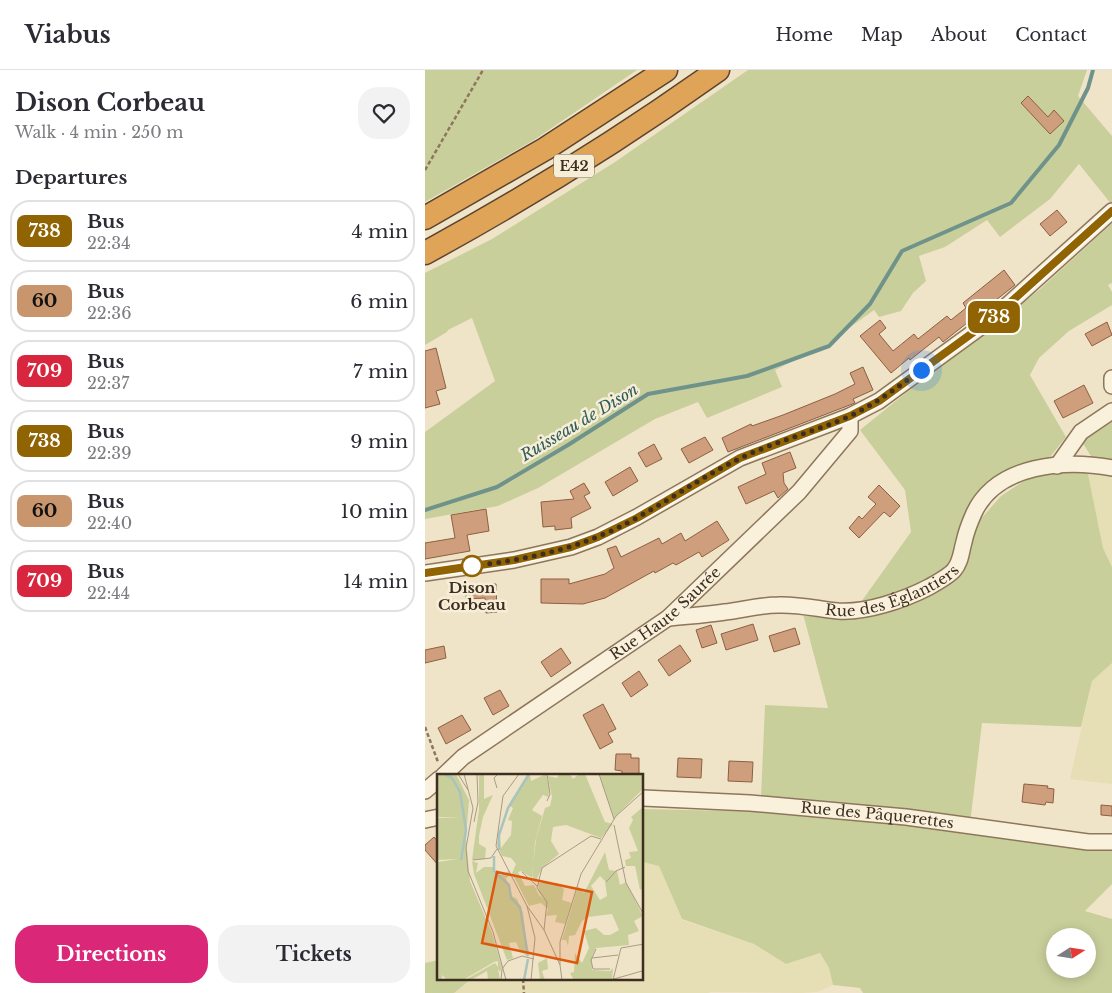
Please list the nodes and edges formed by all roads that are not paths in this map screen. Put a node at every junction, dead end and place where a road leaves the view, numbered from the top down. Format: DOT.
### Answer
graph roads {
  1 [pos="666,70"];
  2 [pos="718,70"];
  3 [pos="1112,211"];
  4 [pos="425,218"];
  5 [pos="425,253"];
  6 [pos="1112,378"];
  7 [pos="1112,386"];
  8 [pos="1112,411"];
  9 [pos="850,416"];
  10 [pos="1057,466"];
  11 [pos="1112,468"];
  12 [pos="425,573"];
  13 [pos="668,618"];
  14 [pos="440,774"];
  15 [pos="437,777"];
  16 [pos="425,791"];
  17 [pos="644,798"];
  18 [pos="1112,842"];
  1 -- 4 [label="highway, E42"];
  2 -- 5 [label="highway, E42"];
  3 -- 9 [label="street"];
  6 -- 7 [label="street"];
  8 -- 10 [label="street"];
  9 -- 12 [label="street"];
  9 -- 13 [label="street, Rue Haute Saurée"];
  10 -- 11 [label="street, Rue des Églantiers"];
  10 -- 13 [label="street, Rue des Églantiers"];
  13 -- 14 [label="street, Rue Haute Saurée"];
  15 -- 16 [label="street, Rue Haute Saurée"];
  17 -- 18 [label="street, Rue des Pâquerettes"];
}
